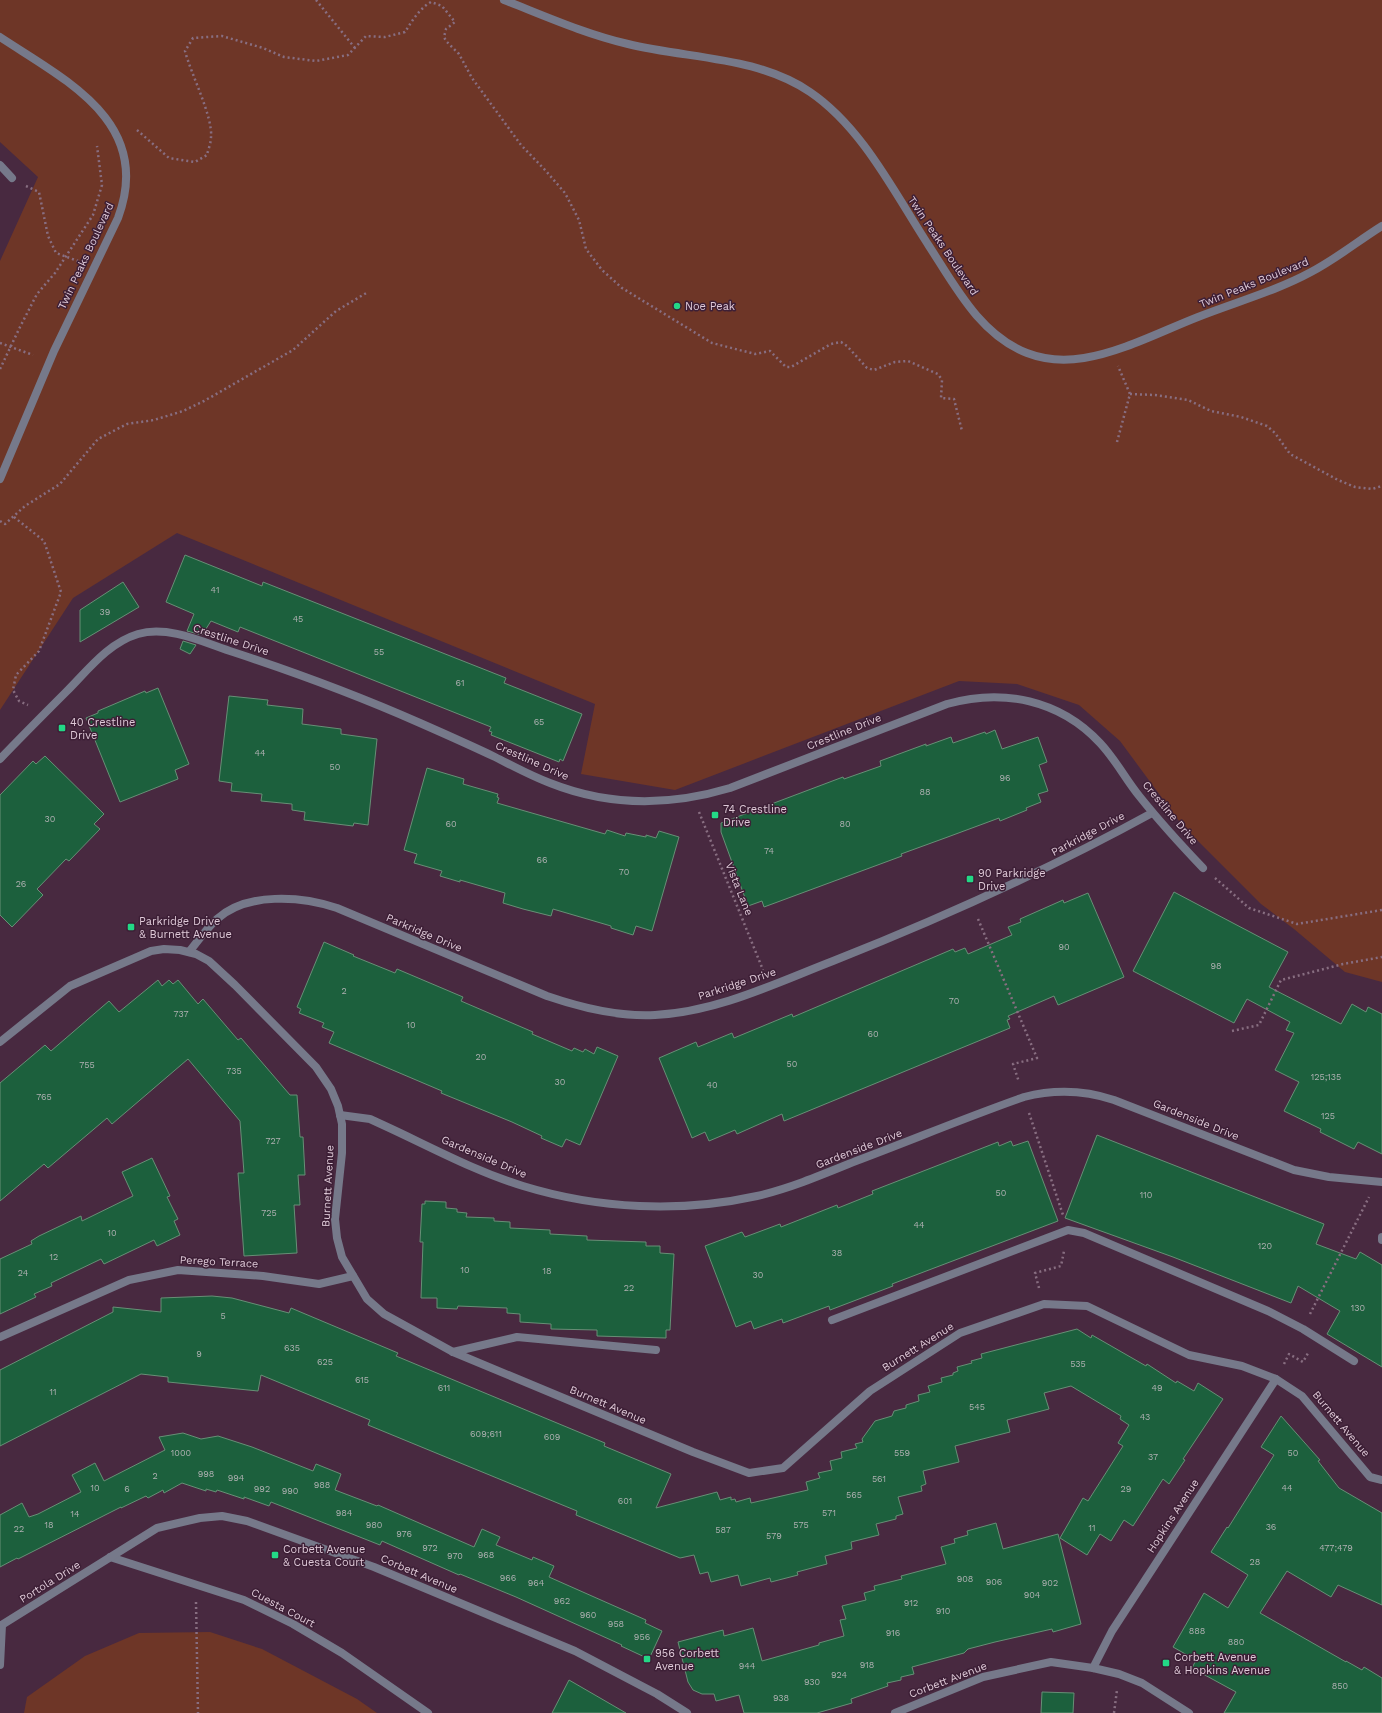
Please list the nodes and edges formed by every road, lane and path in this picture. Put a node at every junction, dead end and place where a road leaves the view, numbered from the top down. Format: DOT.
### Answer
graph roads {
  1 [pos="316,0"];
  2 [pos="504,0"];
  3 [pos="0,37"];
  4 [pos="356,48"];
  5 [pos="137,130"];
  6 [pos="97,146"];
  7 [pos="0,165"];
  8 [pos="12,178"];
  9 [pos="1382,226"];
  10 [pos="66,257"];
  11 [pos="93,266"];
  12 [pos="368,292"];
  13 [pos="0,343"];
  14 [pos="10,346"];
  15 [pos="1111,351"];
  16 [pos="50,361"];
  17 [pos="0,369"];
  18 [pos="1130,394"];
  19 [pos="962,431"];
  20 [pos="1117,442"];
  21 [pos="0,479"];
  22 [pos="1382,486"];
  23 [pos="14,517"];
  24 [pos="0,520"];
  25 [pos="46,712"];
  26 [pos="0,759"];
  27 [pos="693,798"];
  28 [pos="1152,813"];
  29 [pos="1203,868"];
  30 [pos="1382,910"];
  31 [pos="189,952"];
  32 [pos="1382,957"];
  33 [pos="769,986"];
  34 [pos="1232,1031"];
  35 [pos="0,1042"];
  36 [pos="340,1115"];
  37 [pos="1379,1182"];
  38 [pos="1382,1237"];
  39 [pos="1382,1240"];
  40 [pos="353,1276"];
  41 [pos="832,1320"];
  42 [pos="1303,1329"];
  43 [pos="0,1337"];
  44 [pos="656,1350"];
  45 [pos="453,1352"];
  46 [pos="1354,1361"];
  47 [pos="1276,1379"];
  48 [pos="1382,1480"];
  49 [pos="110,1557"];
  50 [pos="196,1584"];
  51 [pos="1,1625"];
  52 [pos="0,1664"];
  53 [pos="1093,1668"];
  54 [pos="198,1713"];
  55 [pos="428,1713"];
  56 [pos="687,1713"];
  57 [pos="895,1713"];
  58 [pos="1189,1713"];
  1 -- 4 [label="path"];
  2 -- 15 [label="street, Twin Peaks Boulevard"];
  3 -- 11 [label="street, Twin Peaks Boulevard"];
  4 -- 5 [label="path"];
  4 -- 19 [label="path"];
  6 -- 10 [label="path"];
  7 -- 8 [label="street"];
  8 -- 10 [label="path"];
  9 -- 15 [label="street, Twin Peaks Boulevard"];
  10 -- 11 [label="path"];
  10 -- 14 [label="path"];
  11 -- 16 [label="street, Twin Peaks Boulevard"];
  12 -- 23 [label="path"];
  13 -- 14 [label="path"];
  14 -- 16 [label="path"];
  14 -- 17 [label="path"];
  15 -- 18 [label="path"];
  16 -- 21 [label="street, Twin Peaks Boulevard"];
  18 -- 20 [label="path"];
  18 -- 22 [label="path"];
  23 -- 24 [label="path"];
  23 -- 25 [label="path"];
  25 -- 26 [label="street, Crestline Drive"];
  25 -- 27 [label="street, Crestline Drive"];
  27 -- 28 [label="street, Crestline Drive"];
  27 -- 33 [label="path, Vista Lane"];
  28 -- 29 [label="street, Crestline Drive"];
  28 -- 33 [label="street, Parkridge Drive"];
  29 -- 30 [label="path"];
  31 -- 33 [label="street, Parkridge Drive"];
  31 -- 35 [label="street, Burnett Avenue"];
  31 -- 36 [label="street, Burnett Avenue"];
  32 -- 34 [label="path"];
  36 -- 37 [label="street, Gardenside Drive"];
  36 -- 40 [label="street, Burnett Avenue"];
  37 -- 42 [label="path"];
  38 -- 39 [label="street"];
  40 -- 43 [label="street, Perego Terrace"];
  40 -- 45 [label="street, Burnett Avenue"];
  41 -- 42 [label="street"];
  42 -- 46 [label="street"];
  42 -- 47 [label="path"];
  44 -- 45 [label="street"];
  45 -- 47 [label="street, Burnett Avenue"];
  47 -- 48 [label="street, Burnett Avenue"];
  47 -- 53 [label="street, Hopkins Avenue"];
  49 -- 50 [label="street, Cuesta Court"];
  49 -- 51 [label="street, Portola Drive"];
  49 -- 56 [label="street, Corbett Avenue"];
  50 -- 54 [label="path"];
  50 -- 55 [label="street, Cuesta Court"];
  51 -- 52 [label="street, Portola Drive"];
  53 -- 57 [label="street, Corbett Avenue"];
  53 -- 58 [label="street, Corbett Avenue"];
}
